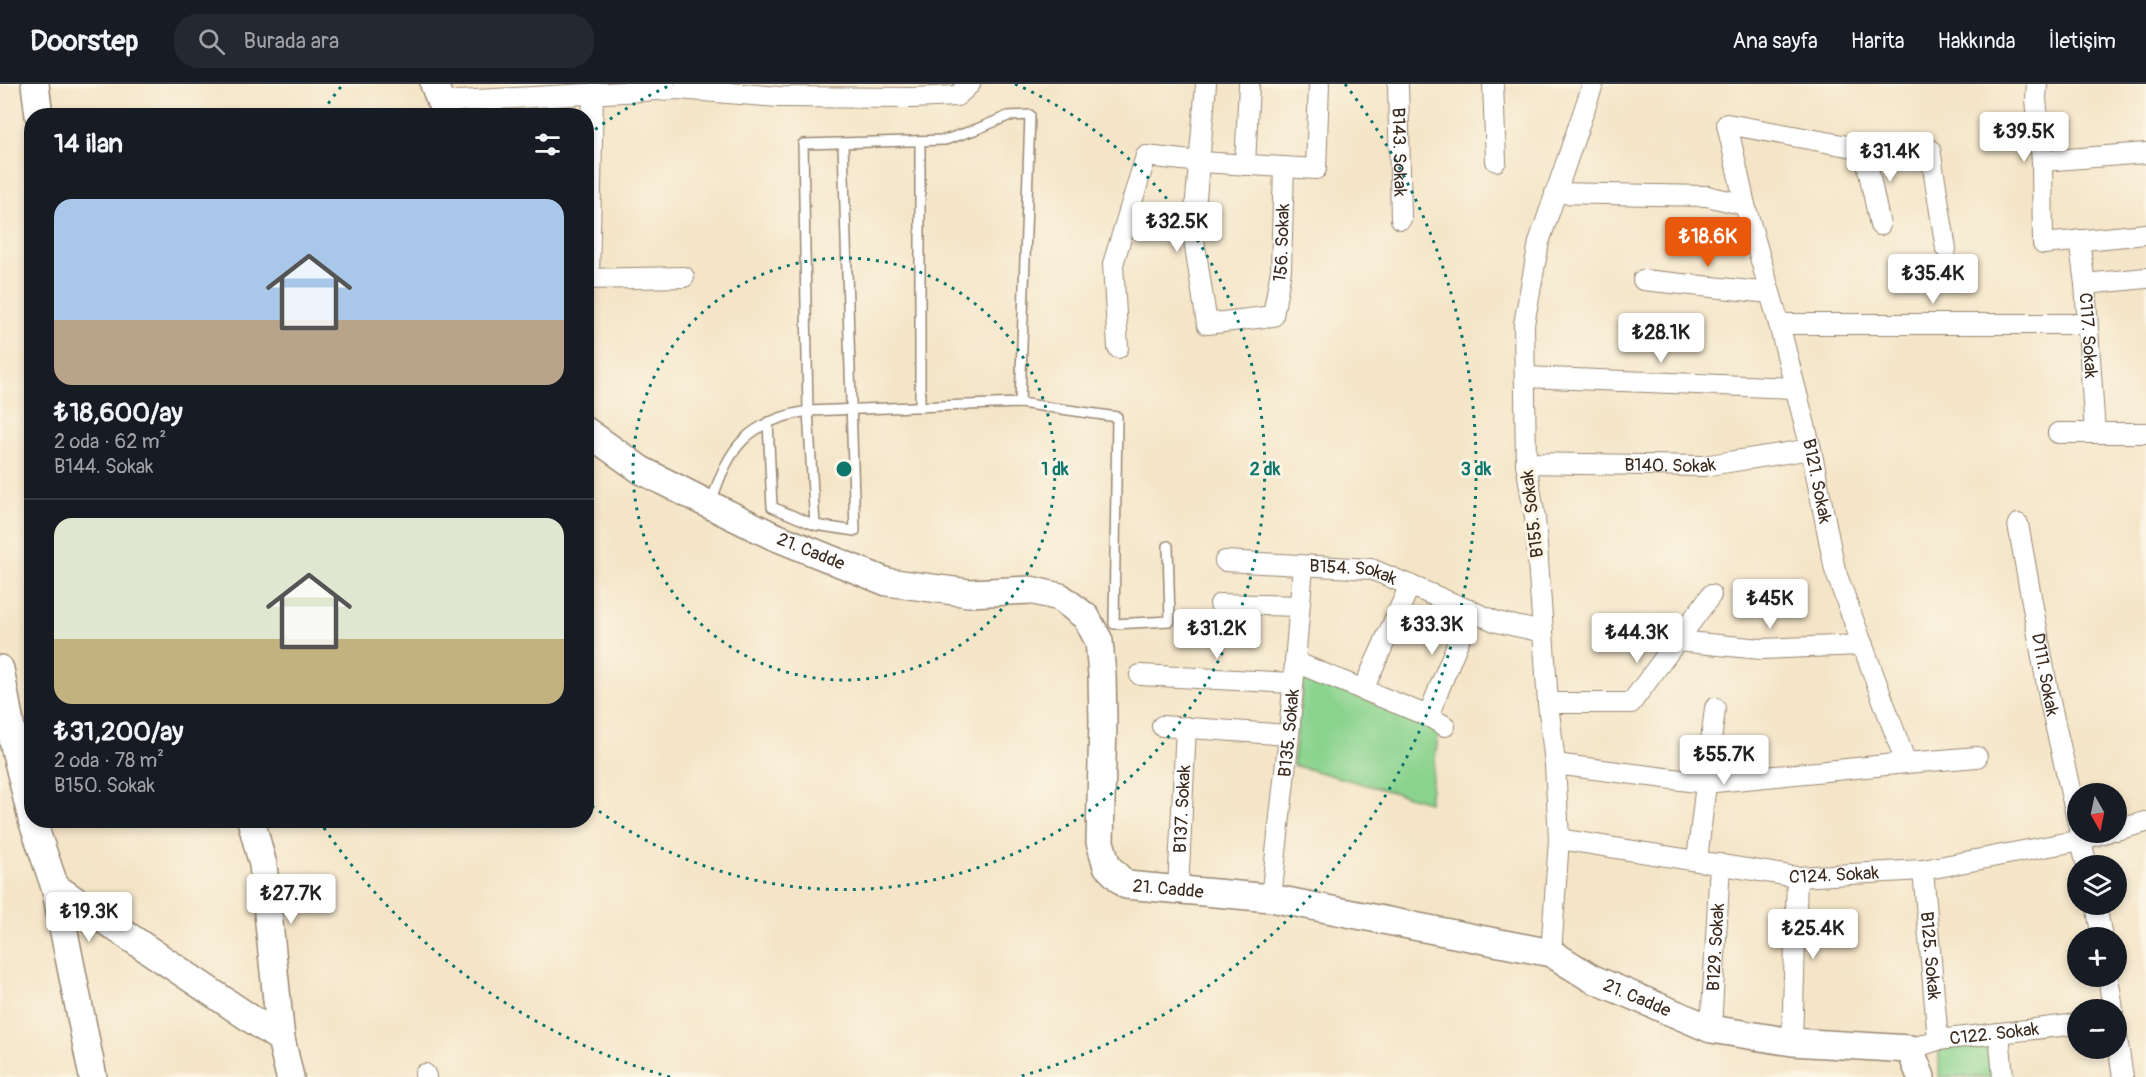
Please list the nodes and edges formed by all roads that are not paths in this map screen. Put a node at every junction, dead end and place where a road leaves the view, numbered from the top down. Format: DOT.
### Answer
graph roads {
  1 [pos="35,84"];
  2 [pos="970,84"];
  3 [pos="1206,84"];
  4 [pos="1248,84"];
  5 [pos="1319,84"];
  6 [pos="1398,84"];
  7 [pos="1493,84"];
  8 [pos="1593,84"];
  9 [pos="2037,84"];
  10 [pos="678,87"];
  11 [pos="552,90"];
  12 [pos="779,91"];
  13 [pos="861,91"];
  14 [pos="593,93"];
  15 [pos="441,101"];
  16 [pos="38,108"];
  17 [pos="593,108"];
  18 [pos="920,141"];
  19 [pos="843,144"];
  20 [pos="1864,149"];
  21 [pos="2146,153"];
  22 [pos="1496,161"];
  23 [pos="2042,161"];
  24 [pos="1200,162"];
  25 [pos="1245,165"];
  26 [pos="1284,167"];
  27 [pos="1555,193"];
  28 [pos="1745,205"];
  29 [pos="1401,219"];
  30 [pos="1880,225"];
  31 [pos="2146,234"];
  32 [pos="2079,240"];
  33 [pos="1946,249"];
  34 [pos="684,277"];
  35 [pos="2146,278"];
  36 [pos="594,279"];
  37 [pos="1643,280"];
  38 [pos="2085,284"];
  39 [pos="1770,293"];
  40 [pos="1779,324"];
  41 [pos="2087,324"];
  42 [pos="1118,348"];
  43 [pos="1525,377"];
  44 [pos="1795,388"];
  45 [pos="1020,403"];
  46 [pos="920,406"];
  47 [pos="852,409"];
  48 [pos="808,411"];
  49 [pos="768,422"];
  50 [pos="2058,433"];
  51 [pos="2095,433"];
  52 [pos="2146,433"];
  53 [pos="594,437"];
  54 [pos="1811,450"];
  55 [pos="1526,463"];
  56 [pos="710,505"];
  57 [pos="2018,524"];
  58 [pos="815,525"];
  59 [pos="1168,546"];
  60 [pos="1225,561"];
  61 [pos="1303,566"];
  62 [pos="1410,585"];
  63 [pos="1711,595"];
  64 [pos="1220,604"];
  65 [pos="1299,606"];
  66 [pos="1471,610"];
  67 [pos="1543,632"];
  68 [pos="1677,641"];
  69 [pos="1863,645"];
  70 [pos="1295,662"];
  71 [pos="0,669"];
  72 [pos="1140,675"];
  73 [pos="1293,683"];
  74 [pos="1364,690"];
  75 [pos="1548,703"];
  76 [pos="1715,708"];
  77 [pos="1428,716"];
  78 [pos="1162,726"];
  79 [pos="1445,726"];
  80 [pos="1186,727"];
  81 [pos="1289,735"];
  82 [pos="7,746"];
  83 [pos="1977,757"];
  84 [pos="1555,764"];
  85 [pos="1906,764"];
  86 [pos="1705,783"];
  87 [pos="2068,783"];
  88 [pos="24,796"];
  89 [pos="2146,822"];
  90 [pos="2127,827"];
  91 [pos="35,828"];
  92 [pos="253,828"];
  93 [pos="2067,835"];
  94 [pos="1559,839"];
  95 [pos="1697,860"];
  96 [pos="1720,864"];
  97 [pos="1923,870"];
  98 [pos="1797,877"];
  99 [pos="55,887"];
  100 [pos="1178,890"];
  101 [pos="1271,898"];
  102 [pos="1551,953"];
  103 [pos="2067,1025"];
  104 [pos="1711,1029"];
  105 [pos="1999,1033"];
  106 [pos="281,1039"];
  107 [pos="1938,1040"];
  108 [pos="1792,1042"];
  109 [pos="1910,1049"];
  110 [pos="2120,1059"];
  111 [pos="93,1077"];
  112 [pos="290,1077"];
  113 [pos="1922,1077"];
  114 [pos="2003,1077"];
  115 [pos="2123,1077"];
  1 -- 16 [label="main road"];
  2 -- 13 [label="street"];
  3 -- 24 [label="street"];
  4 -- 25 [label="street"];
  5 -- 26 [label="street"];
  6 -- 29 [label="street, B143. Sokak"];
  7 -- 22 [label="street"];
  8 -- 27 [label="street, B155. Sokak"];
  9 -- 23 [label="street"];
  10 -- 12 [label="street"];
  10 -- 14 [label="street"];
  11 -- 14 [label="street"];
  11 -- 15 [label="street"];
  12 -- 13 [label="street"];
  14 -- 17 [label="street"];
  18 -- 19 [label="lane"];
  18 -- 45 [label="lane"];
  18 -- 46 [label="lane"];
  19 -- 47 [label="lane"];
  19 -- 48 [label="lane"];
  20 -- 28 [label="street, B121. Sokak"];
  20 -- 30 [label="street"];
  20 -- 33 [label="street"];
  21 -- 23 [label="street"];
  23 -- 32 [label="street"];
  24 -- 25 [label="street"];
  24 -- 26 [label="street, 156. Sokak"];
  24 -- 42 [label="street"];
  25 -- 26 [label="street"];
  27 -- 28 [label="street"];
  27 -- 43 [label="street, B155. Sokak"];
  28 -- 39 [label="street, B121. Sokak"];
  31 -- 32 [label="street"];
  32 -- 38 [label="street, C117. Sokak"];
  34 -- 36 [label="street"];
  35 -- 38 [label="street"];
  37 -- 39 [label="street"];
  38 -- 41 [label="street, C117. Sokak"];
  39 -- 40 [label="street, B121. Sokak"];
  40 -- 41 [label="street"];
  40 -- 44 [label="street, B121. Sokak"];
  41 -- 51 [label="street, C117. Sokak"];
  43 -- 44 [label="street"];
  43 -- 55 [label="street, B155. Sokak"];
  44 -- 54 [label="street, B121. Sokak"];
  45 -- 46 [label="lane"];
  45 -- 59 [label="lane"];
  46 -- 47 [label="lane"];
  47 -- 48 [label="lane"];
  47 -- 58 [label="lane"];
  48 -- 49 [label="lane"];
  48 -- 58 [label="lane"];
  49 -- 56 [label="lane"];
  49 -- 58 [label="lane"];
  50 -- 51 [label="street"];
  51 -- 52 [label="street"];
  53 -- 56 [label="main road, 21. Cadde"];
  54 -- 55 [label="street, B140. Sokak"];
  54 -- 69 [label="street, B121. Sokak"];
  55 -- 67 [label="street, B155. Sokak"];
  56 -- 100 [label="main road, 21. Cadde"];
  57 -- 87 [label="street, D111. Sokak"];
  60 -- 61 [label="street, B154. Sokak"];
  61 -- 62 [label="street, B154. Sokak"];
  61 -- 65 [label="street, B135. Sokak"];
  62 -- 66 [label="street, B154. Sokak"];
  62 -- 74 [label="street"];
  63 -- 68 [label="street"];
  64 -- 65 [label="street"];
  65 -- 70 [label="street, B135. Sokak"];
  66 -- 67 [label="street, B154. Sokak"];
  66 -- 77 [label="street"];
  67 -- 75 [label="street, B155. Sokak"];
  68 -- 69 [label="street"];
  68 -- 75 [label="street"];
  69 -- 85 [label="street, B121. Sokak"];
  70 -- 73 [label="street, B135. Sokak"];
  70 -- 74 [label="street"];
  71 -- 82 [label="main road"];
  72 -- 73 [label="street"];
  73 -- 81 [label="street, B135. Sokak"];
  74 -- 77 [label="street"];
  75 -- 84 [label="street, B155. Sokak"];
  76 -- 86 [label="street"];
  77 -- 79 [label="street"];
  78 -- 80 [label="street"];
  80 -- 81 [label="street"];
  80 -- 100 [label="street, B137. Sokak"];
  81 -- 101 [label="street, B135. Sokak"];
  82 -- 88 [label="main road"];
  83 -- 85 [label="street"];
  84 -- 86 [label="street"];
  84 -- 94 [label="street, B155. Sokak"];
  85 -- 86 [label="street"];
  86 -- 95 [label="street"];
  89 -- 90 [label="street"];
  91 -- 99 [label="main road"];
  92 -- 106 [label="main road"];
  93 -- 97 [label="street, C124. Sokak"];
  94 -- 95 [label="street, C124. Sokak"];
  94 -- 102 [label="street, B155. Sokak"];
  95 -- 96 [label="street, C124. Sokak"];
  96 -- 98 [label="street, C124. Sokak"];
  96 -- 104 [label="street, B129. Sokak"];
  97 -- 98 [label="street, C124. Sokak"];
  97 -- 107 [label="street, B125. Sokak"];
  98 -- 108 [label="street"];
  99 -- 106 [label="main road"];
  99 -- 111 [label="main road"];
  100 -- 101 [label="main road, 21. Cadde"];
  101 -- 102 [label="main road, 21. Cadde"];
  102 -- 104 [label="main road, 21. Cadde"];
  103 -- 105 [label="street, C122. Sokak"];
  104 -- 108 [label="main road, 21. Cadde"];
  105 -- 107 [label="street, C122. Sokak"];
  105 -- 114 [label="street"];
  106 -- 112 [label="main road"];
  107 -- 109 [label="street, C122. Sokak"];
  108 -- 109 [label="main road, 21. Cadde"];
  109 -- 113 [label="main road"];
  110 -- 115 [label="street"];
}
